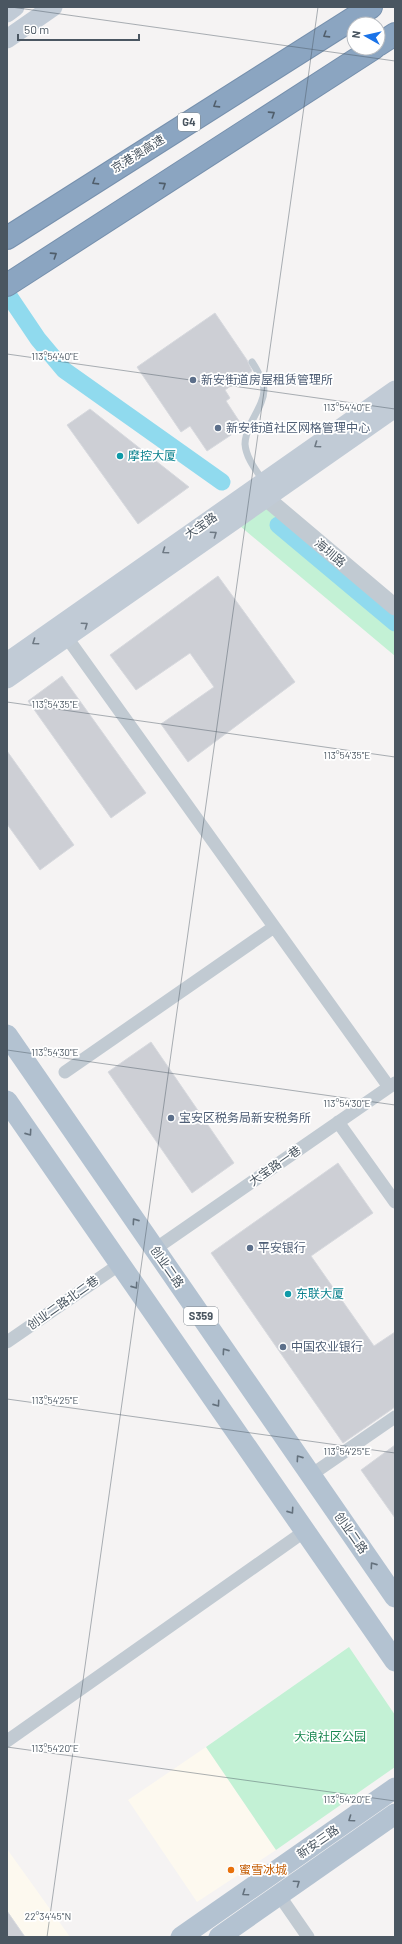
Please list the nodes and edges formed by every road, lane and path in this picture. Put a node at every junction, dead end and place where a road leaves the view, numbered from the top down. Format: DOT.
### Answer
graph roads {
  1 [pos="15,7"];
  2 [pos="53,7"];
  3 [pos="371,7"];
  4 [pos="7,13"];
  5 [pos="395,34"];
  6 [pos="7,39"];
  7 [pos="386,40"];
  8 [pos="362,56"];
  9 [pos="7,238"];
  10 [pos="14,281"];
  11 [pos="252,362"];
  12 [pos="395,390"];
  13 [pos="395,408"];
  14 [pos="265,490"];
  15 [pos="395,607"];
  16 [pos="63,632"];
  17 [pos="7,662"];
  18 [pos="7,679"];
  19 [pos="274,927"];
  20 [pos="7,1036"];
  21 [pos="65,1072"];
  22 [pos="392,1085"];
  23 [pos="7,1101"];
  24 [pos="338,1122"];
  25 [pos="395,1202"];
  26 [pos="155,1249"];
  27 [pos="120,1264"];
  28 [pos="7,1342"];
  29 [pos="395,1417"];
  30 [pos="311,1475"];
  31 [pos="305,1531"];
  32 [pos="395,1597"];
  33 [pos="395,1661"];
  34 [pos="7,1741"];
  35 [pos="395,1788"];
  36 [pos="395,1814"];
  37 [pos="279,1895"];
  38 [pos="181,1937"];
  39 [pos="219,1937"];
  40 [pos="308,1937"];
  1 -- 4 [label="main road"];
  2 -- 6 [label="main road"];
  3 -- 9 [label="highway, 京港澳高速 / G4, one-way"];
  5 -- 7 [label="highway"];
  10 -- 8 [label="highway, one-way"];
  11 -- 14 [label="lane"];
  12 -- 14 [label="main road, 大宝路, one-way"];
  13 -- 14 [label="main road, 大宝路"];
  14 -- 15 [label="street, 海圳路"];
  14 -- 16 [label="main road, 大宝路"];
  16 -- 17 [label="main road, 大宝路, one-way"];
  16 -- 18 [label="main road, 大宝路"];
  16 -- 19 [label="street"];
  19 -- 21 [label="street"];
  19 -- 22 [label="street"];
  26 -- 20 [label="main road, 创业二路 / S359, one-way"];
  22 -- 24 [label="street, 大宝路一巷"];
  23 -- 27 [label="main road, S359, one-way"];
  24 -- 25 [label="street"];
  24 -- 26 [label="street, 大宝路一巷"];
  30 -- 26 [label="main road, 创业二路 / S359, one-way"];
  27 -- 28 [label="street, 创业二路北二巷"];
  27 -- 31 [label="main road, S359, one-way"];
  29 -- 30 [label="street"];
  32 -- 30 [label="main road, 创业二路 / S359, one-way"];
  31 -- 33 [label="main road, S359"];
  31 -- 34 [label="street"];
  35 -- 38 [label="main road, 新安三路, one-way"];
  37 -- 36 [label="main road, 新安三路, one-way"];
  37 -- 39 [label="main road, 新安三路"];
  37 -- 40 [label="street"];
}
